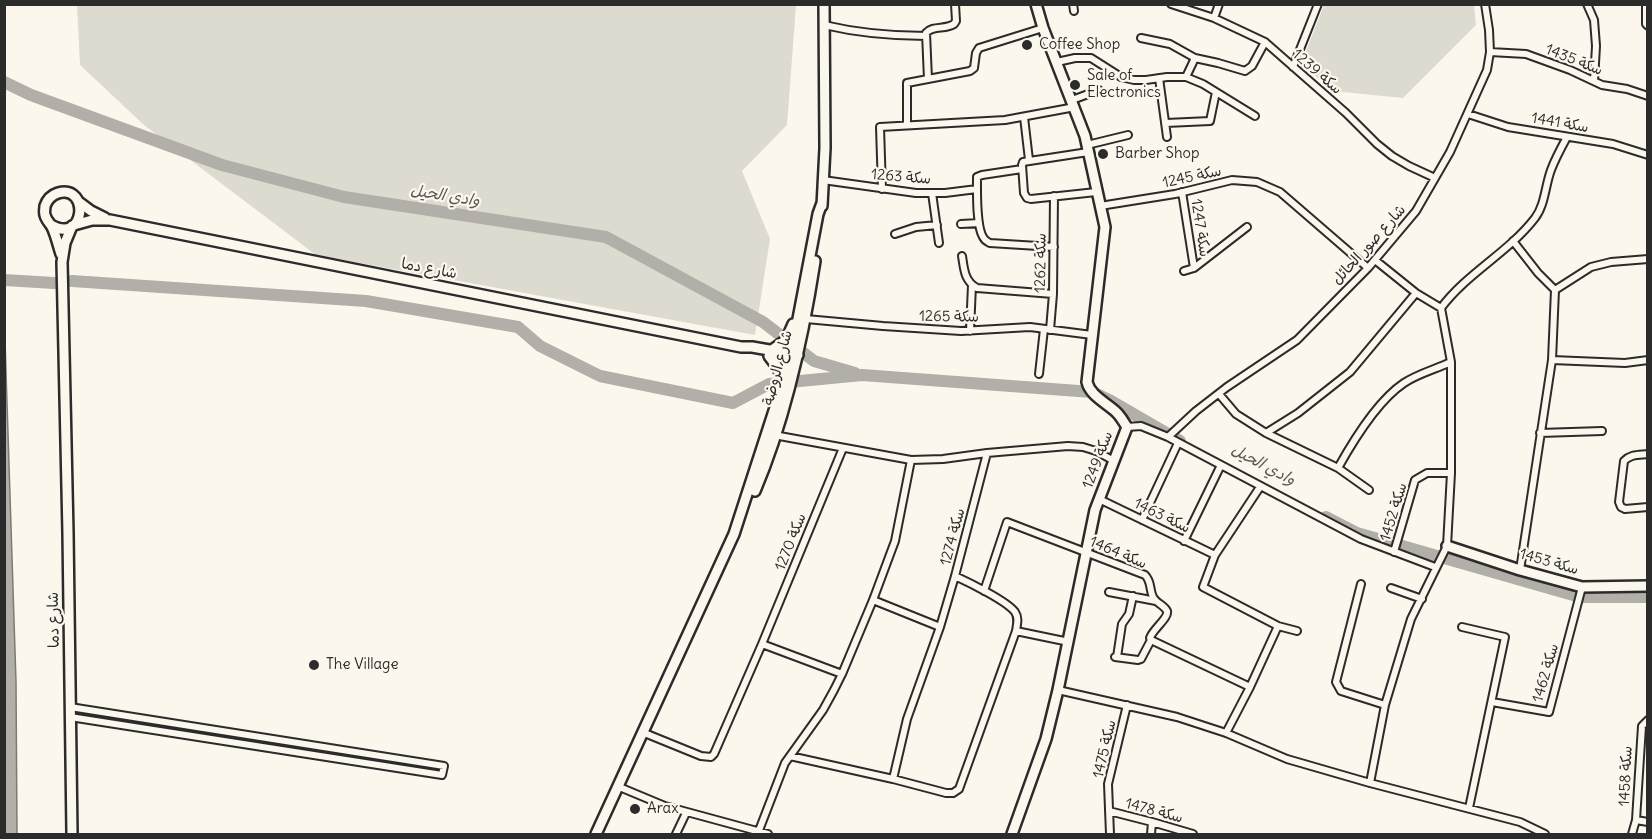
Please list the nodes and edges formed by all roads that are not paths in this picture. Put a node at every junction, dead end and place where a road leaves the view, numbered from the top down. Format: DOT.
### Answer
graph roads {
  1 [pos="824,4"];
  2 [pos="955,4"];
  3 [pos="1036,4"];
  4 [pos="1171,4"];
  5 [pos="1218,4"];
  6 [pos="1318,4"];
  7 [pos="1485,4"];
  8 [pos="1587,4"];
  9 [pos="1646,4"];
  10 [pos="1214,18"];
  11 [pos="824,25"];
  12 [pos="1647,26"];
  13 [pos="1043,28"];
  14 [pos="926,36"];
  15 [pos="1141,38"];
  16 [pos="1264,42"];
  17 [pos="1490,52"];
  18 [pos="1195,58"];
  19 [pos="1057,62"];
  20 [pos="1293,67"];
  21 [pos="1186,77"];
  22 [pos="1159,78"];
  23 [pos="928,79"];
  24 [pos="1594,81"];
  25 [pos="1099,90"];
  26 [pos="1216,92"];
  27 [pos="1647,96"];
  28 [pos="1073,104"];
  29 [pos="1468,114"];
  30 [pos="1255,116"];
  31 [pos="1024,117"];
  32 [pos="1166,123"];
  33 [pos="907,125"];
  34 [pos="1128,135"];
  35 [pos="1167,137"];
  36 [pos="1567,137"];
  37 [pos="1088,148"];
  38 [pos="1647,155"];
  39 [pos="1029,160"];
  40 [pos="1022,169"];
  41 [pos="1435,178"];
  42 [pos="823,180"];
  43 [pos="882,189"];
  44 [pos="977,189"];
  45 [pos="1096,192"];
  46 [pos="1182,192"];
  47 [pos="932,193"];
  48 [pos="74,196"];
  49 [pos="1054,196"];
  50 [pos="822,203"];
  51 [pos="1100,206"];
  52 [pos="110,220"];
  53 [pos="979,223"];
  54 [pos="960,224"];
  55 [pos="51,225"];
  56 [pos="937,225"];
  57 [pos="73,226"];
  58 [pos="1247,227"];
  59 [pos="895,234"];
  60 [pos="1514,241"];
  61 [pos="939,243"];
  62 [pos="1054,247"];
  63 [pos="962,256"];
  64 [pos="1647,259"];
  65 [pos="1375,260"];
  66 [pos="62,262"];
  67 [pos="1194,268"];
  68 [pos="1368,268"];
  69 [pos="808,270"];
  70 [pos="1184,271"];
  71 [pos="972,285"];
  72 [pos="1555,290"];
  73 [pos="1416,293"];
  74 [pos="1053,294"];
  75 [pos="1442,308"];
  76 [pos="806,319"];
  77 [pos="1047,329"];
  78 [pos="970,331"];
  79 [pos="1092,335"];
  80 [pos="770,353"];
  81 [pos="794,357"];
  82 [pos="1551,360"];
  83 [pos="1647,360"];
  84 [pos="1451,362"];
  85 [pos="1040,374"];
  86 [pos="783,382"];
  87 [pos="1219,394"];
  88 [pos="1127,427"];
  89 [pos="1602,431"];
  90 [pos="1266,433"];
  91 [pos="1540,433"];
  92 [pos="771,435"];
  93 [pos="1168,437"];
  94 [pos="1179,443"];
  95 [pos="843,448"];
  96 [pos="987,453"];
  97 [pos="1647,454"];
  98 [pos="911,460"];
  99 [pos="1114,461"];
  100 [pos="1221,465"];
  101 [pos="1338,468"];
  102 [pos="1451,473"];
  103 [pos="1260,487"];
  104 [pos="1369,490"];
  105 [pos="1099,499"];
  106 [pos="1647,507"];
  107 [pos="1142,520"];
  108 [pos="1184,541"];
  109 [pos="1447,546"];
  110 [pos="1086,552"];
  111 [pos="1394,552"];
  112 [pos="1215,555"];
  113 [pos="1435,567"];
  114 [pos="1520,570"];
  115 [pos="955,576"];
  116 [pos="1361,584"];
  117 [pos="1647,586"];
  118 [pos="1582,587"];
  119 [pos="1391,588"];
  120 [pos="984,591"];
  121 [pos="1109,592"];
  122 [pos="1133,596"];
  123 [pos="1422,599"];
  124 [pos="873,600"];
  125 [pos="1156,601"];
  126 [pos="1278,626"];
  127 [pos="940,627"];
  128 [pos="1462,627"];
  129 [pos="1016,631"];
  130 [pos="1297,631"];
  131 [pos="1151,640"];
  132 [pos="1069,642"];
  133 [pos="762,644"];
  134 [pos="842,674"];
  135 [pos="1250,687"];
  136 [pos="1058,690"];
  137 [pos="1492,702"];
  138 [pos="1127,705"];
  139 [pos="1386,705"];
  140 [pos="70,712"];
  141 [pos="1647,720"];
  142 [pos="642,732"];
  143 [pos="1226,733"];
  144 [pos="1644,743"];
  145 [pos="790,756"];
  146 [pos="893,779"];
  147 [pos="1370,783"];
  148 [pos="618,786"];
  149 [pos="1469,808"];
  150 [pos="1109,811"];
  151 [pos="686,813"];
  152 [pos="1636,820"];
  153 [pos="1152,822"];
  154 [pos="1647,822"];
  155 [pos="758,833"];
  156 [pos="72,834"];
  157 [pos="596,834"];
  158 [pos="676,834"];
  159 [pos="768,834"];
  160 [pos="1012,834"];
  161 [pos="1110,834"];
  162 [pos="1151,834"];
  163 [pos="1193,834"];
  164 [pos="1545,834"];
  165 [pos="1632,834"];
  1 -- 11 [label="main road, شارع الروضة"];
  2 -- 14 [label="street"];
  3 -- 13 [label="main road, سكة 1249"];
  4 -- 10 [label="street, سكة 1239"];
  5 -- 10 [label="street"];
  6 -- 20 [label="street"];
  7 -- 17 [label="street, شارع صور الحائل"];
  8 -- 24 [label="street"];
  9 -- 12 [label="street"];
  10 -- 16 [label="street, سكة 1239"];
  11 -- 14 [label="street"];
  11 -- 42 [label="main road, شارع الروضة"];
  13 -- 19 [label="main road, سكة 1249"];
  13 -- 23 [label="street"];
  14 -- 23 [label="street"];
  15 -- 18 [label="street"];
  16 -- 18 [label="street"];
  16 -- 20 [label="street, سكة 1239"];
  17 -- 24 [label="street, سكة 1435"];
  17 -- 29 [label="street, شارع صور الحائل"];
  18 -- 21 [label="street"];
  19 -- 22 [label="street"];
  19 -- 28 [label="main road, سكة 1249"];
  20 -- 41 [label="street, سكة 1239"];
  21 -- 22 [label="street"];
  21 -- 26 [label="street"];
  22 -- 32 [label="street"];
  23 -- 33 [label="street"];
  24 -- 27 [label="street, سكة 1435"];
  25 -- 28 [label="street"];
  26 -- 30 [label="street"];
  26 -- 32 [label="street"];
  28 -- 31 [label="street"];
  28 -- 37 [label="main road, سكة 1249"];
  29 -- 36 [label="street, سكة 1441"];
  29 -- 41 [label="street, شارع صور الحائل"];
  31 -- 33 [label="street"];
  31 -- 39 [label="street"];
  32 -- 35 [label="street"];
  33 -- 43 [label="street"];
  34 -- 37 [label="street"];
  36 -- 38 [label="street, سكة 1441"];
  36 -- 60 [label="street"];
  37 -- 39 [label="street"];
  37 -- 45 [label="main road, سكة 1249"];
  39 -- 40 [label="street"];
  40 -- 44 [label="street"];
  40 -- 49 [label="street"];
  41 -- 65 [label="street, شارع صور الحائل"];
  42 -- 43 [label="street, سكة 1263"];
  42 -- 50 [label="main road, شارع الروضة"];
  43 -- 47 [label="street, سكة 1263"];
  44 -- 47 [label="street, سكة 1263"];
  44 -- 53 [label="street"];
  45 -- 49 [label="street"];
  45 -- 51 [label="main road, سكة 1249"];
  46 -- 51 [label="street, سكة 1245"];
  46 -- 67 [label="street, سكة 1247"];
  46 -- 68 [label="street, سكة 1245"];
  47 -- 56 [label="street"];
  48 -- 52 [label="main road, شارع دما"];
  48 -- 55 [label="main road"];
  48 -- 57 [label="main road"];
  49 -- 62 [label="street, سكة 1262"];
  50 -- 69 [label="main road, شارع الروضة"];
  50 -- 76 [label="main road, شارع الروضة"];
  51 -- 79 [label="main road, سكة 1249"];
  52 -- 57 [label="main road, شارع دما"];
  52 -- 80 [label="main road, شارع دما"];
  53 -- 54 [label="street"];
  53 -- 62 [label="street"];
  55 -- 57 [label="main road"];
  55 -- 66 [label="main road, شارع دما"];
  56 -- 59 [label="street"];
  56 -- 61 [label="street"];
  57 -- 66 [label="main road, شارع دما"];
  58 -- 67 [label="street, سكة 1247"];
  60 -- 72 [label="street"];
  60 -- 75 [label="street"];
  62 -- 74 [label="street, سكة 1262"];
  63 -- 71 [label="street"];
  64 -- 72 [label="street"];
  65 -- 68 [label="street, شارع صور الحائل"];
  65 -- 73 [label="street"];
  66 -- 140 [label="main road, شارع دما"];
  67 -- 70 [label="street, سكة 1247"];
  68 -- 87 [label="street, شارع صور الحائل"];
  69 -- 80 [label="main road"];
  69 -- 81 [label="main road, شارع الروضة"];
  71 -- 74 [label="street"];
  71 -- 78 [label="street"];
  72 -- 82 [label="street"];
  73 -- 75 [label="street"];
  73 -- 90 [label="street"];
  74 -- 77 [label="street, سكة 1262"];
  75 -- 84 [label="street"];
  76 -- 78 [label="street, سكة 1265"];
  76 -- 81 [label="main road, شارع الروضة"];
  77 -- 78 [label="street, سكة 1265"];
  77 -- 79 [label="street, سكة 1265"];
  77 -- 85 [label="street, سكة 1262"];
  79 -- 88 [label="main road, سكة 1249"];
  80 -- 81 [label="main road, شارع دما"];
  80 -- 86 [label="main road"];
  81 -- 86 [label="main road, شارع الروضة"];
  81 -- 92 [label="main road, شارع الروضة"];
  82 -- 83 [label="street"];
  82 -- 91 [label="street"];
  84 -- 101 [label="street"];
  84 -- 102 [label="street"];
  86 -- 92 [label="main road, شارع الروضة"];
  87 -- 90 [label="street"];
  87 -- 93 [label="street, شارع صور الحائل"];
  88 -- 93 [label="street"];
  88 -- 99 [label="main road, سكة 1249"];
  89 -- 91 [label="street"];
  90 -- 101 [label="street"];
  91 -- 114 [label="street"];
  92 -- 95 [label="street"];
  92 -- 142 [label="main road, شارع الروضة"];
  93 -- 94 [label="street"];
  94 -- 100 [label="street"];
  94 -- 107 [label="street"];
  95 -- 98 [label="street"];
  95 -- 133 [label="street, سكة 1270"];
  96 -- 98 [label="street"];
  96 -- 99 [label="street"];
  96 -- 115 [label="street, سكة 1274"];
  97 -- 106 [label="street"];
  98 -- 124 [label="street"];
  99 -- 105 [label="main road, سكة 1249"];
  100 -- 103 [label="street"];
  100 -- 108 [label="street"];
  101 -- 104 [label="street"];
  102 -- 109 [label="street"];
  102 -- 111 [label="street, سكة 1452"];
  103 -- 111 [label="street"];
  103 -- 112 [label="street"];
  105 -- 107 [label="street, سكة 1463"];
  105 -- 110 [label="main road, سكة 1249"];
  107 -- 108 [label="street, سكة 1463"];
  108 -- 112 [label="street, سكة 1463"];
  109 -- 113 [label="street"];
  109 -- 114 [label="main road, سكة 1453"];
  110 -- 120 [label="street, سكة 1464"];
  110 -- 125 [label="street, سكة 1464"];
  110 -- 132 [label="main road, سكة 1249"];
  111 -- 113 [label="street"];
  112 -- 126 [label="street"];
  113 -- 123 [label="street"];
  114 -- 118 [label="main road, سكة 1453"];
  115 -- 120 [label="street"];
  115 -- 127 [label="street, سكة 1274"];
  116 -- 139 [label="street"];
  117 -- 118 [label="main road, سكة 1453"];
  118 -- 137 [label="street, سكة 1462"];
  119 -- 123 [label="street"];
  120 -- 129 [label="street"];
  121 -- 122 [label="street"];
  122 -- 125 [label="street"];
  122 -- 131 [label="street"];
  123 -- 139 [label="street"];
  124 -- 127 [label="street"];
  124 -- 134 [label="street"];
  125 -- 131 [label="street, سكة 1464"];
  126 -- 130 [label="street"];
  126 -- 135 [label="street"];
  127 -- 146 [label="street, سكة 1274"];
  128 -- 137 [label="street"];
  129 -- 132 [label="street"];
  129 -- 146 [label="street"];
  131 -- 135 [label="street"];
  132 -- 136 [label="main road, سكة 1249"];
  133 -- 134 [label="street"];
  133 -- 142 [label="street, سكة 1270"];
  134 -- 145 [label="street"];
  135 -- 143 [label="street"];
  136 -- 138 [label="street"];
  136 -- 160 [label="main road, سكة 1249"];
  137 -- 149 [label="street"];
  138 -- 143 [label="street"];
  138 -- 150 [label="street, سكة 1475"];
  139 -- 147 [label="street"];
  140 -- 140 [label="street"];
  140 -- 156 [label="main road, شارع دما"];
  141 -- 144 [label="street, سكة 1458"];
  142 -- 148 [label="main road, شارع الروضة"];
  143 -- 147 [label="street"];
  144 -- 152 [label="street, سكة 1458"];
  145 -- 146 [label="street"];
  145 -- 155 [label="street"];
  147 -- 149 [label="street"];
  148 -- 151 [label="street"];
  148 -- 157 [label="main road, شارع الروضة"];
  149 -- 164 [label="street"];
  150 -- 153 [label="street, سكة 1478"];
  150 -- 161 [label="street, سكة 1475"];
  151 -- 155 [label="street"];
  151 -- 158 [label="street"];
  152 -- 154 [label="street"];
  152 -- 165 [label="street, سكة 1458"];
  153 -- 162 [label="street"];
  153 -- 163 [label="street, سكة 1478"];
  155 -- 159 [label="street"];
}
